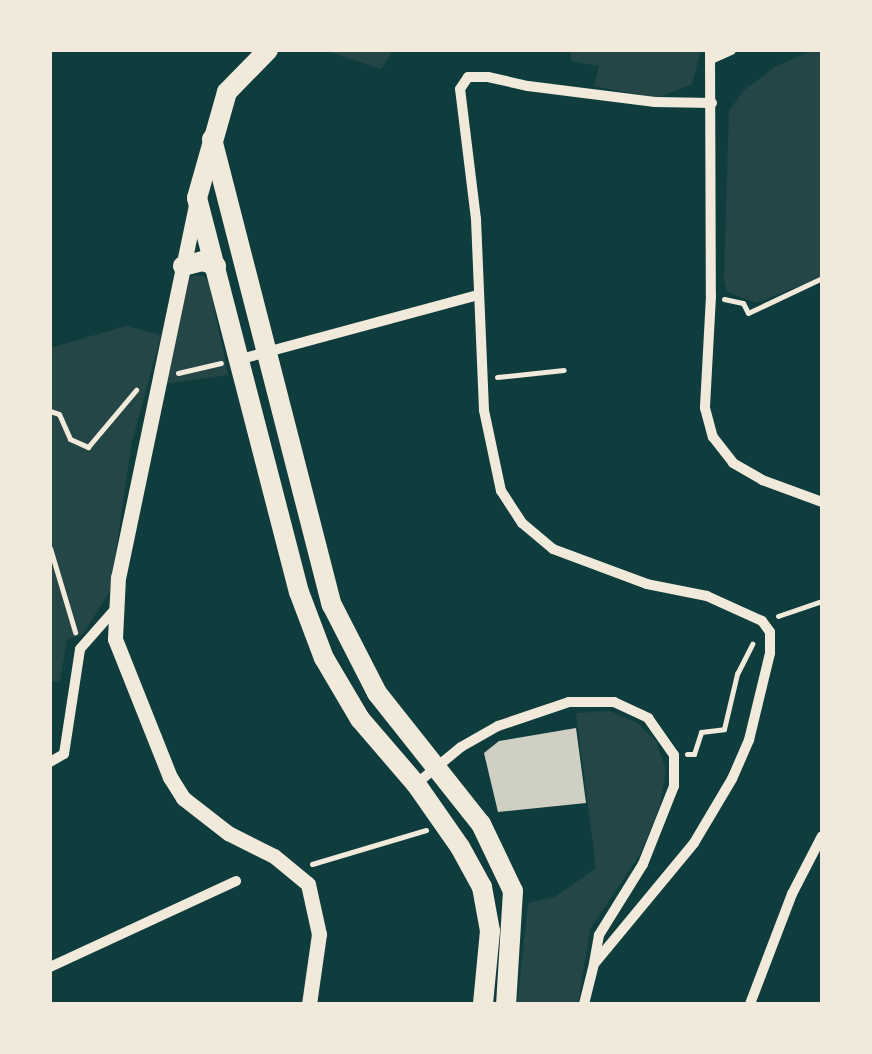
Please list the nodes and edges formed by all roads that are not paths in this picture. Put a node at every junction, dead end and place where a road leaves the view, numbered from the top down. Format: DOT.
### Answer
graph roads {
  1 [pos="268,50"];
  2 [pos="732,50"];
  3 [pos="710,54"];
  4 [pos="712,103"];
  5 [pos="212,137"];
  6 [pos="238,236"];
  7 [pos="198,238"];
  8 [pos="183,266"];
  9 [pos="216,266"];
  10 [pos="478,295"];
  11 [pos="268,352"];
  12 [pos="241,359"];
  13 [pos="822,502"];
  14 [pos="116,607"];
  15 [pos="50,762"];
  16 [pos="436,768"];
  17 [pos="416,784"];
  18 [pos="822,836"];
  19 [pos="236,881"];
  20 [pos="594,964"];
  21 [pos="50,966"];
  22 [pos="309,1004"];
  23 [pos="483,1004"];
  24 [pos="506,1004"];
  25 [pos="584,1004"];
  26 [pos="750,1004"];
  1 -- 5 [label="main road"];
  2 -- 3 [label="street"];
  3 -- 4 [label="street"];
  4 -- 10 [label="street"];
  4 -- 13 [label="street"];
  5 -- 6 [label="main road"];
  5 -- 7 [label="main road"];
  6 -- 7 [label="main road"];
  6 -- 11 [label="main road"];
  7 -- 8 [label="street"];
  7 -- 9 [label="main road"];
  8 -- 9 [label="main road"];
  8 -- 14 [label="street"];
  9 -- 12 [label="main road"];
  10 -- 11 [label="street"];
  10 -- 20 [label="street"];
  11 -- 12 [label="street"];
  11 -- 16 [label="main road"];
  12 -- 17 [label="main road"];
  14 -- 15 [label="street"];
  14 -- 22 [label="street"];
  16 -- 17 [label="street"];
  16 -- 20 [label="street"];
  16 -- 24 [label="main road"];
  17 -- 23 [label="main road"];
  18 -- 26 [label="street"];
  19 -- 21 [label="street"];
  20 -- 25 [label="street"];
}
